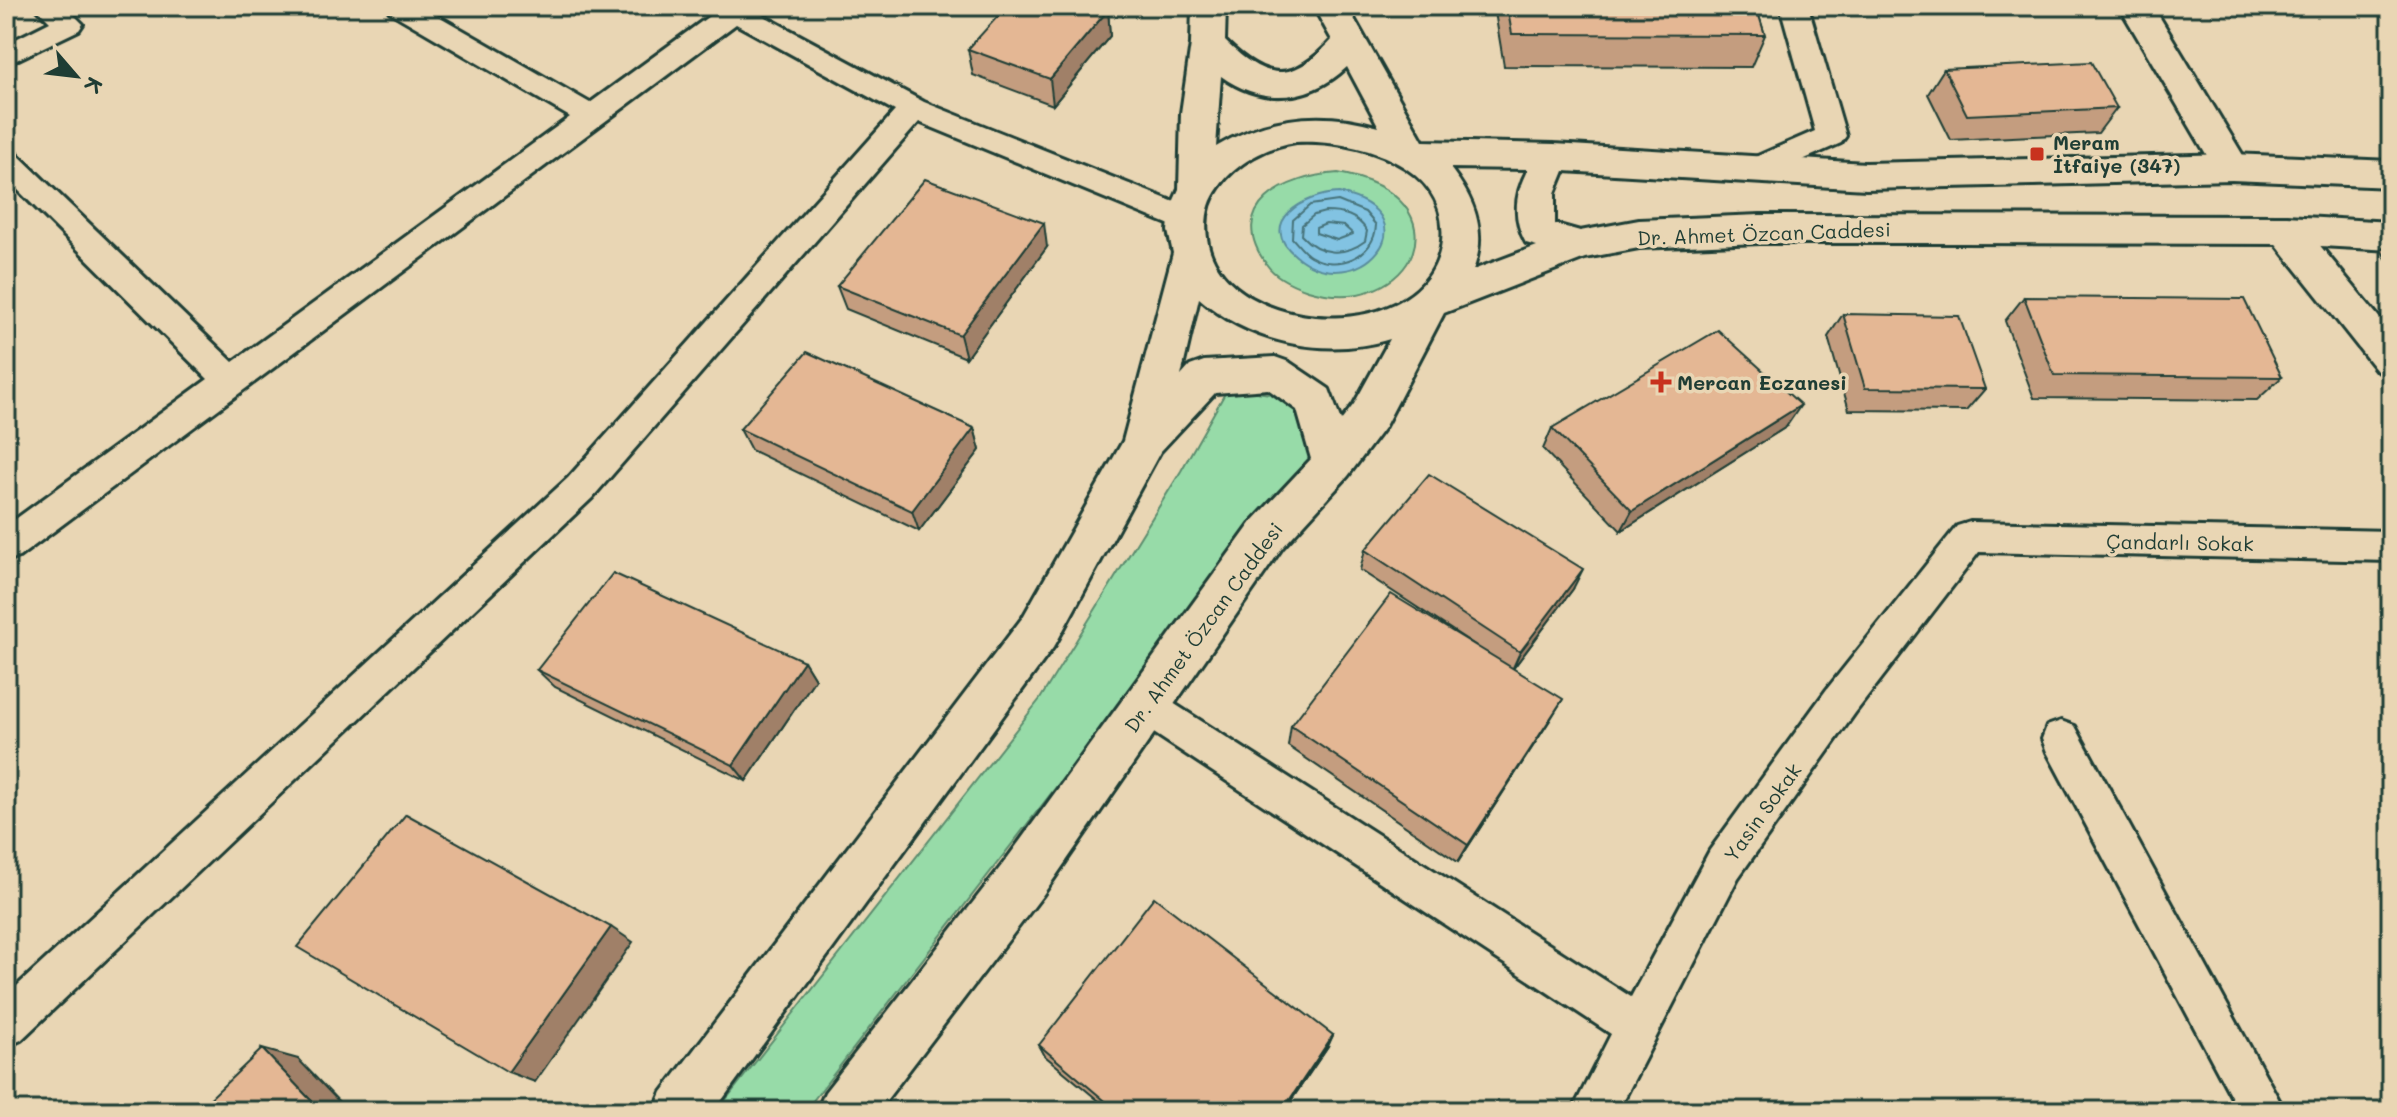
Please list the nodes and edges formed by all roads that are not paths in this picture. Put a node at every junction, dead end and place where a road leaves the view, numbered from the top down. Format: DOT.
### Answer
graph roads {
  1 [pos="48,6"];
  2 [pos="400,6"];
  3 [pos="1209,6"];
  4 [pos="1330,6"];
  5 [pos="1794,6"];
  6 [pos="2136,6"];
  7 [pos="738,9"];
  8 [pos="1350,42"];
  9 [pos="1208,44"];
  10 [pos="6,56"];
  11 [pos="914,109"];
  12 [pos="592,117"];
  13 [pos="1412,154"];
  14 [pos="1554,157"];
  15 [pos="6,160"];
  16 [pos="2232,167"];
  17 [pos="1755,170"];
  18 [pos="2391,174"];
  19 [pos="1191,220"];
  20 [pos="2286,230"];
  21 [pos="2391,236"];
  22 [pos="1580,245"];
  23 [pos="1430,302"];
  24 [pos="2391,360"];
  25 [pos="232,382"];
  26 [pos="1143,444"];
  27 [pos="1333,464"];
  28 [pos="1970,537"];
  29 [pos="6,546"];
  30 [pos="2391,546"];
  31 [pos="1145,706"];
  32 [pos="2061,739"];
  33 [pos="6,1025"];
  34 [pos="1638,1027"];
  35 [pos="681,1111"];
  36 [pos="844,1111"];
  37 [pos="1594,1111"];
  38 [pos="2263,1111"];
  1 -- 10 [label="street"];
  2 -- 12 [label="street"];
  3 -- 9 [label="main road"];
  4 -- 8 [label="main road"];
  5 -- 17 [label="street"];
  6 -- 16 [label="main road"];
  7 -- 11 [label="street"];
  7 -- 12 [label="street"];
  8 -- 9 [label="main road"];
  8 -- 13 [label="main road"];
  9 -- 19 [label="main road"];
  11 -- 19 [label="street"];
  11 -- 33 [label="street"];
  12 -- 25 [label="street"];
  13 -- 14 [label="main road"];
  13 -- 19 [label="main road"];
  13 -- 23 [label="main road"];
  14 -- 17 [label="main road"];
  14 -- 22 [label="main road"];
  15 -- 25 [label="street"];
  16 -- 17 [label="main road"];
  16 -- 18 [label="main road"];
  19 -- 23 [label="main road"];
  19 -- 26 [label="main road"];
  20 -- 21 [label="main road, Dr. Ahmet Özcan Caddesi"];
  20 -- 22 [label="main road, Dr. Ahmet Özcan Caddesi"];
  20 -- 24 [label="main road"];
  22 -- 23 [label="main road, Dr. Ahmet Özcan Caddesi"];
  23 -- 27 [label="main road, Dr. Ahmet Özcan Caddesi"];
  25 -- 29 [label="street"];
  26 -- 27 [label="main road"];
  26 -- 35 [label="main road"];
  27 -- 31 [label="main road, Dr. Ahmet Özcan Caddesi"];
  28 -- 30 [label="street, Çandarlı Sokak"];
  28 -- 34 [label="street, Yasin Sokak"];
  31 -- 34 [label="street"];
  31 -- 36 [label="main road, Dr. Ahmet Özcan Caddesi"];
  32 -- 38 [label="street"];
  34 -- 37 [label="street, Yasin Sokak"];
}
